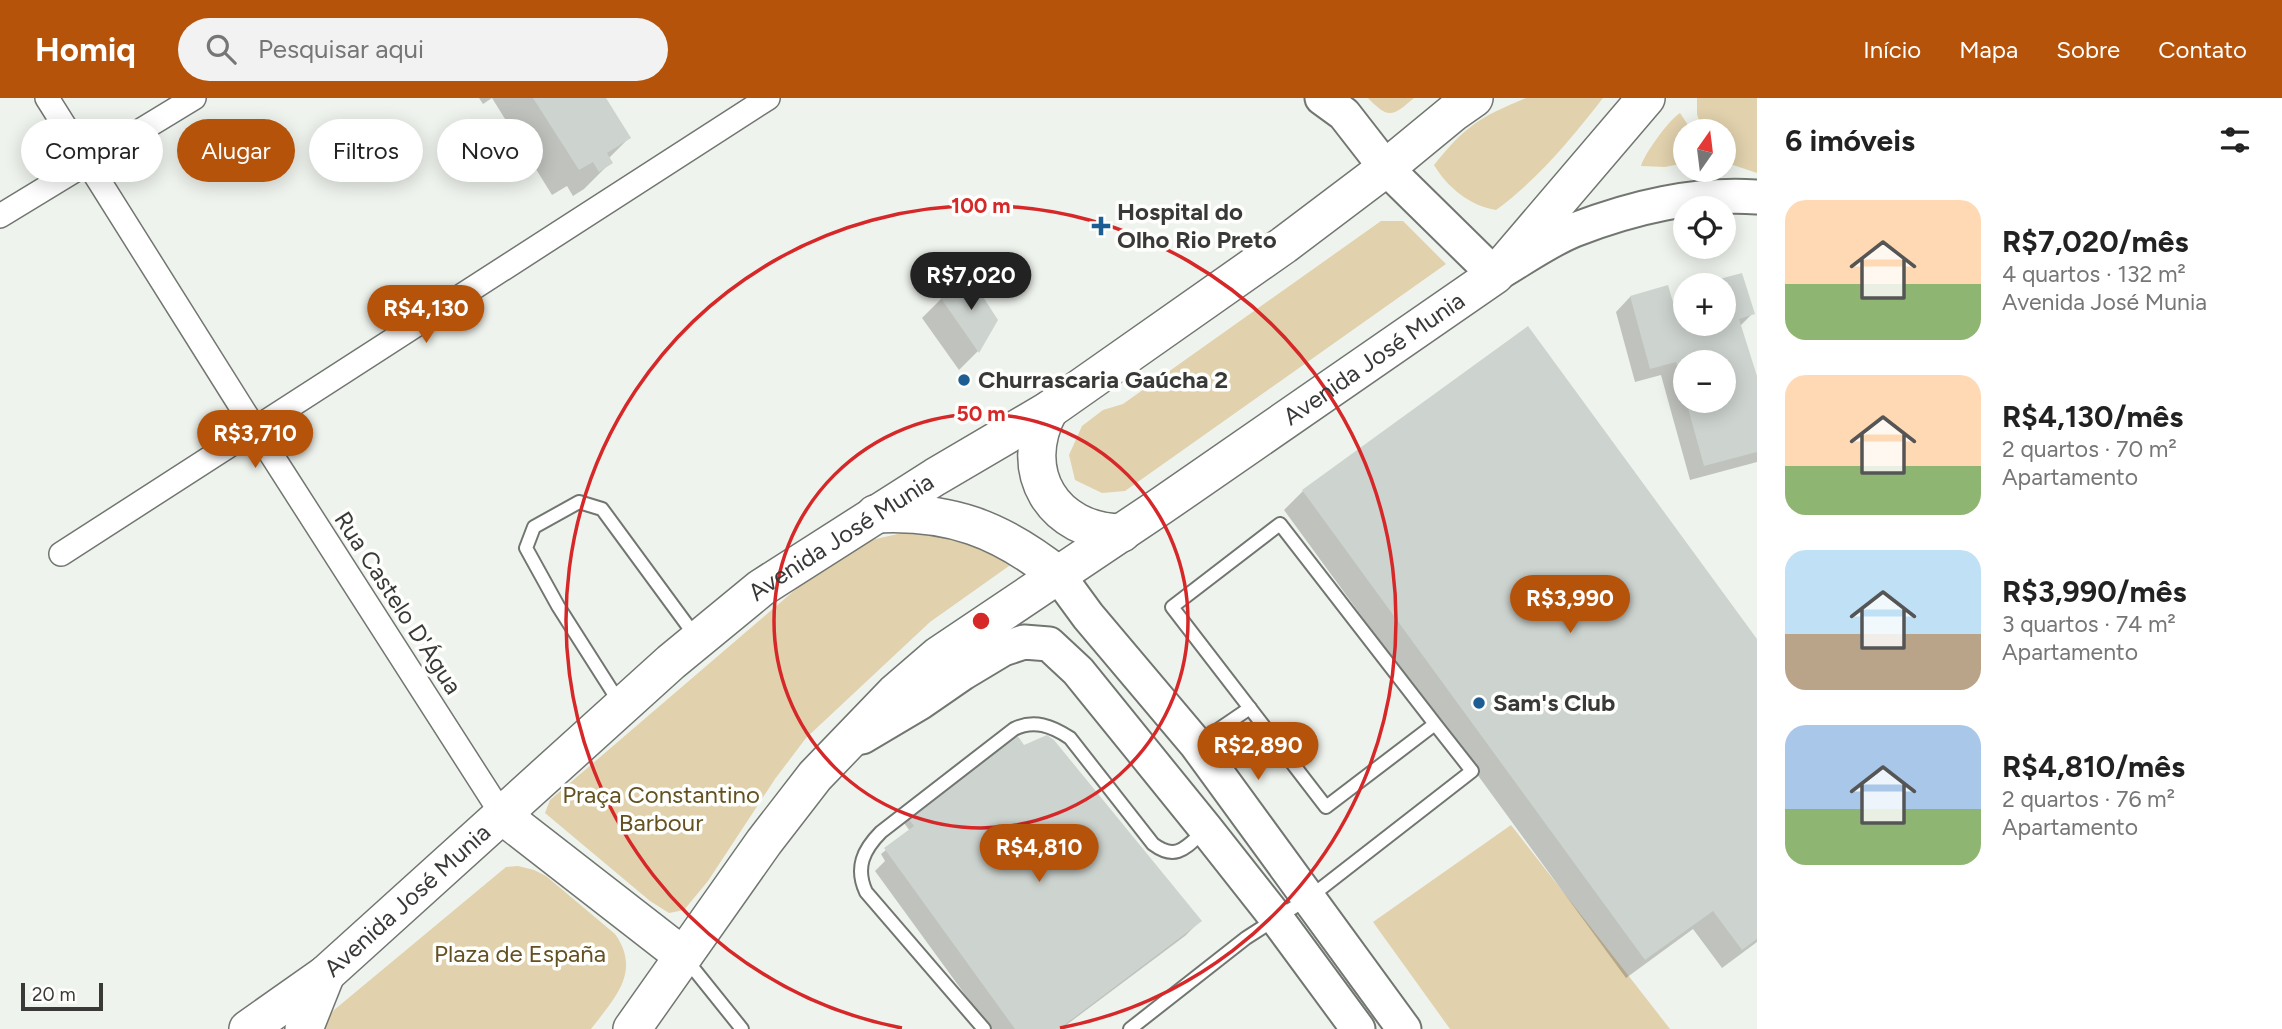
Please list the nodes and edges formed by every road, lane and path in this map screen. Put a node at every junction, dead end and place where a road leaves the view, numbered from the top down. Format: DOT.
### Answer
graph roads {
  1 [pos="47,98"];
  2 [pos="194,98"];
  3 [pos="768,98"];
  4 [pos="1322,98"];
  5 [pos="1474,98"];
  6 [pos="1646,98"];
  7 [pos="60,119"];
  8 [pos="160,119"];
  9 [pos="1387,169"];
  10 [pos="56,182"];
  11 [pos="100,182"];
  12 [pos="1757,197"];
  13 [pos="0,216"];
  14 [pos="1495,275"];
  15 [pos="1049,410"];
  16 [pos="255,429"];
  17 [pos="875,514"];
  18 [pos="1122,533"];
  19 [pos="61,554"];
  20 [pos="1058,575"];
  21 [pos="698,640"];
  22 [pos="622,706"];
  23 [pos="1250,708"];
  24 [pos="1435,724"];
  25 [pos="1196,744"];
  26 [pos="844,747"];
  27 [pos="503,816"];
  28 [pos="1206,829"];
  29 [pos="462,853"];
  30 [pos="556,858"];
  31 [pos="1310,897"];
  32 [pos="1277,919"];
  33 [pos="683,956"];
  34 [pos="326,974"];
  35 [pos="248,1029"];
  36 [pos="304,1029"];
  37 [pos="632,1029"];
  38 [pos="741,1029"];
  39 [pos="984,1029"];
  40 [pos="1130,1029"];
  41 [pos="1358,1029"];
  42 [pos="1405,1029"];
  1 -- 7 [label="street, Rua Castelo D'Água"];
  2 -- 8 [label="street"];
  3 -- 16 [label="street"];
  4 -- 9 [label="main road"];
  5 -- 9 [label="main road, Avenida José Munia"];
  6 -- 14 [label="main road, Avenida José Munia"];
  9 -- 14 [label="main road"];
  9 -- 15 [label="main road, Avenida José Munia"];
  10 -- 13 [label="street"];
  11 -- 16 [label="street, Rua Castelo D'Água"];
  12 -- 14 [label="main road"];
  14 -- 18 [label="main road, Avenida José Munia"];
  15 -- 17 [label="main road, Avenida José Munia"];
  15 -- 18 [label="main road"];
  16 -- 19 [label="street"];
  16 -- 27 [label="street, Rua Castelo D'Água"];
  17 -- 20 [label="main road"];
  17 -- 21 [label="main road, Avenida José Munia"];
  18 -- 20 [label="main road, Avenida José Munia"];
  20 -- 25 [label="main road"];
  20 -- 26 [label="main road, Avenida José Munia"];
  21 -- 22 [label="main road, Avenida José Munia"];
  21 -- 22 [label="lane"];
  22 -- 27 [label="main road, Avenida José Munia"];
  23 -- 24 [label="lane"];
  23 -- 24 [label="lane"];
  23 -- 25 [label="lane"];
  24 -- 31 [label="lane"];
  25 -- 31 [label="main road"];
  26 -- 28 [label="main road"];
  26 -- 33 [label="main road, Avenida José Munia"];
  27 -- 29 [label="main road, Avenida José Munia"];
  27 -- 30 [label="main road"];
  28 -- 32 [label="main road"];
  28 -- 39 [label="lane"];
  29 -- 30 [label="main road"];
  29 -- 34 [label="main road, Avenida José Munia"];
  30 -- 33 [label="main road"];
  31 -- 32 [label="lane"];
  31 -- 42 [label="main road"];
  32 -- 40 [label="lane"];
  32 -- 41 [label="main road"];
  33 -- 37 [label="main road, Avenida José Munia"];
  33 -- 38 [label="lane"];
  34 -- 35 [label="main road, Avenida José Munia"];
  34 -- 36 [label="main road"];
}
